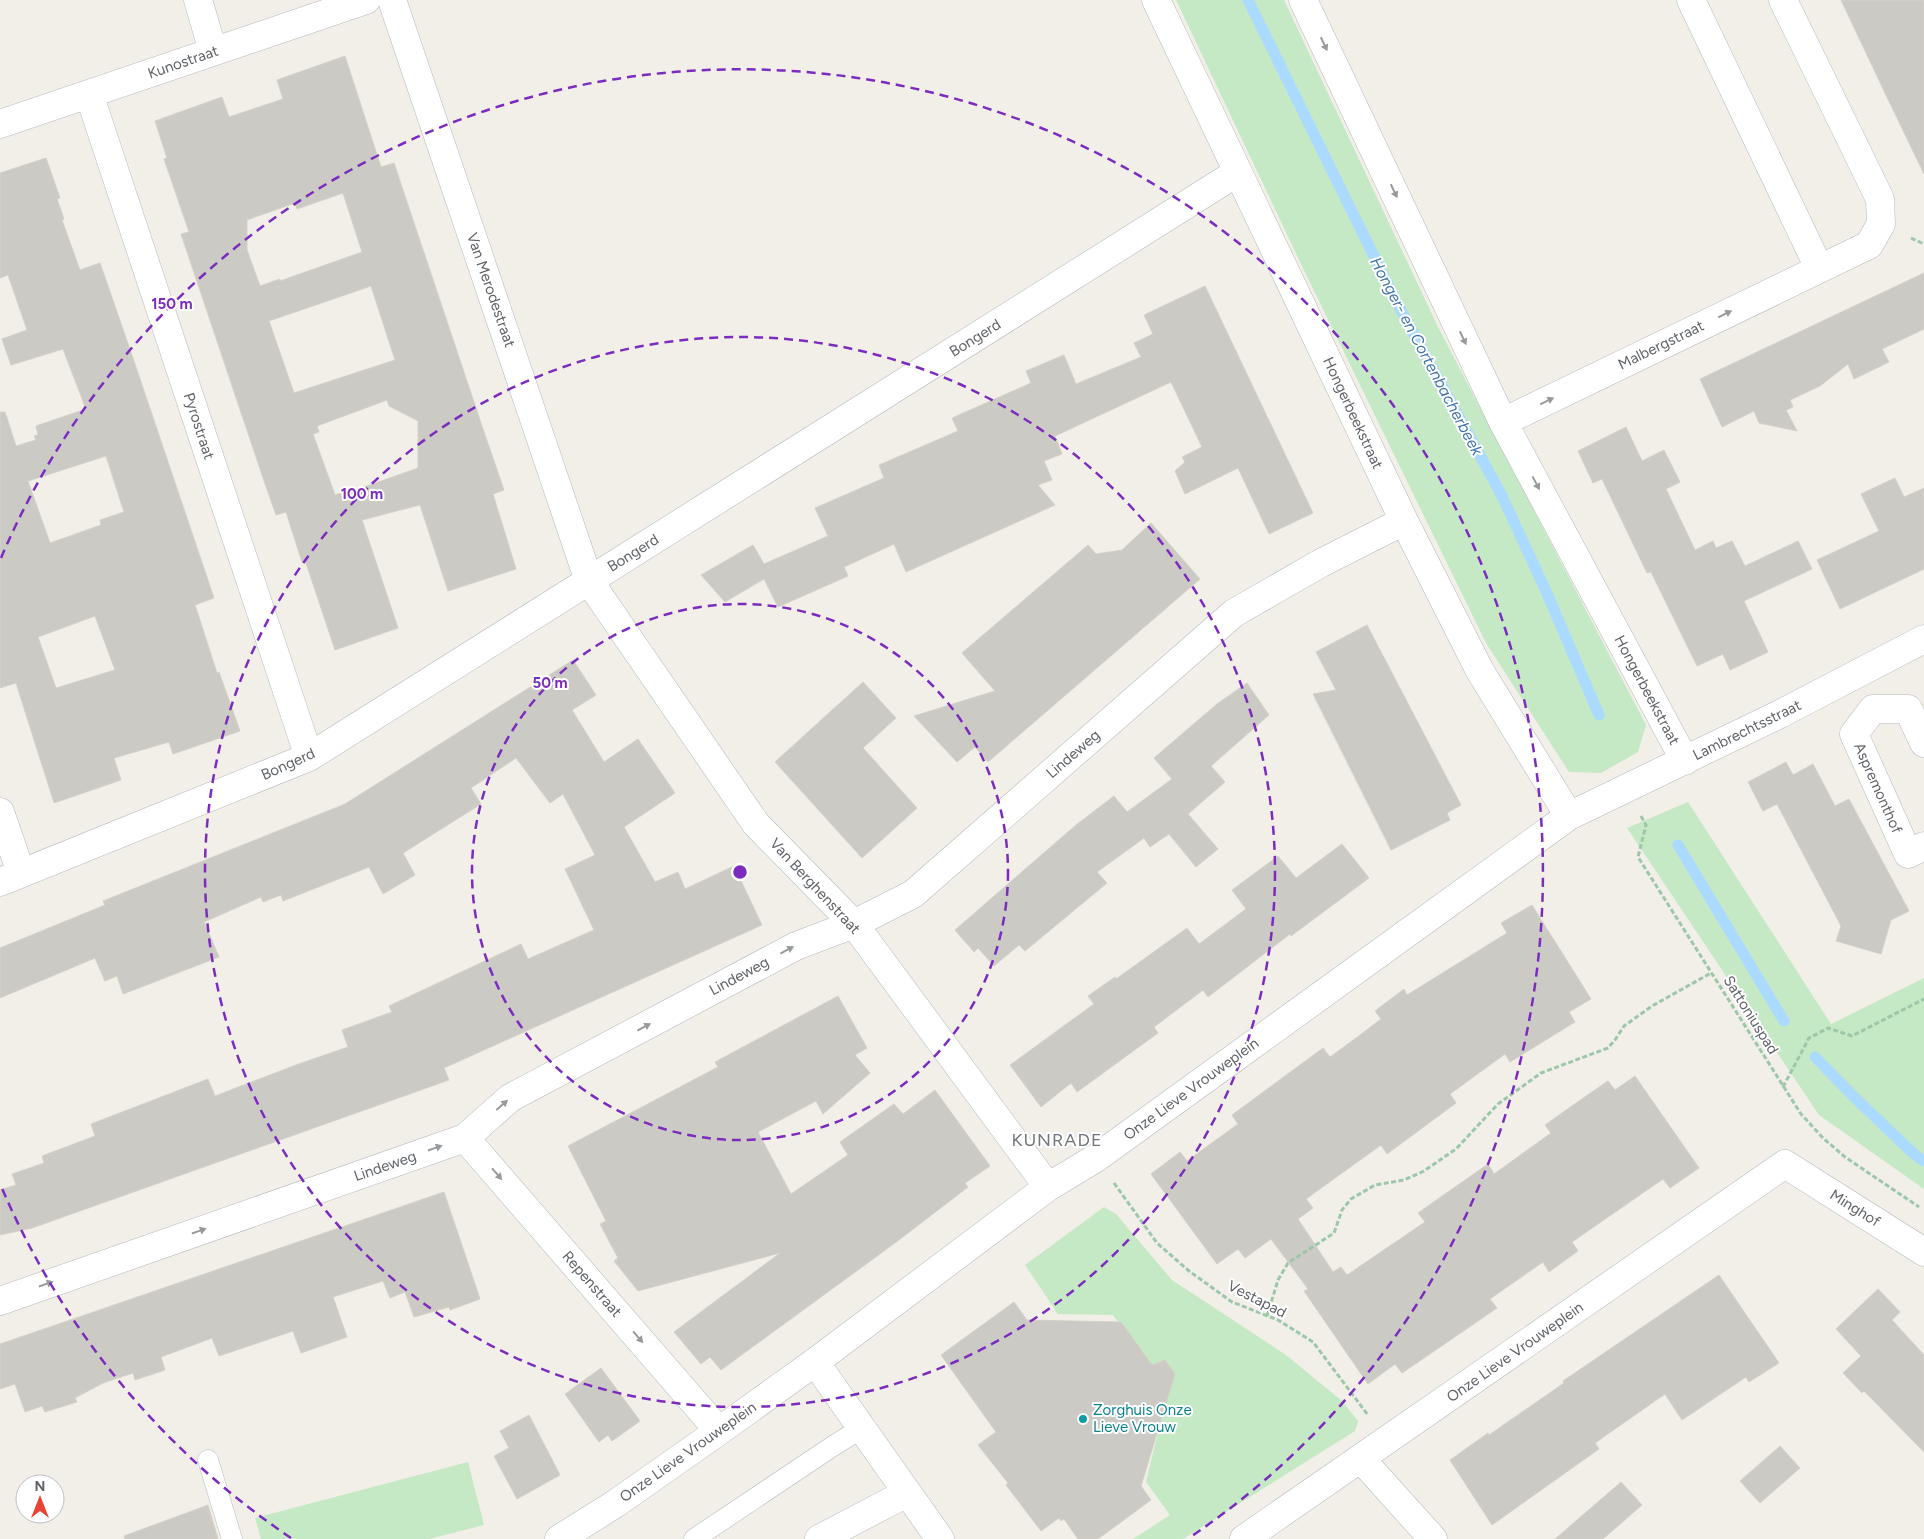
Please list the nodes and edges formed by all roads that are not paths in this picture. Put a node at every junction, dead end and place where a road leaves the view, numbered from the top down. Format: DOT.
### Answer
graph roads {
  1 [pos="198,0"];
  2 [pos="366,0"];
  3 [pos="392,0"];
  4 [pos="1156,0"];
  5 [pos="1303,0"];
  6 [pos="1691,0"];
  7 [pos="1783,0"];
  8 [pos="213,51"];
  9 [pos="89,94"];
  10 [pos="0,124"];
  11 [pos="1238,172"];
  12 [pos="1819,268"];
  13 [pos="1503,422"];
  14 [pos="1404,521"];
  15 [pos="590,580"];
  16 [pos="1924,639"];
  17 [pos="1854,676"];
  18 [pos="1873,709"];
  19 [pos="1924,743"];
  20 [pos="310,757"];
  21 [pos="1685,761"];
  22 [pos="0,812"];
  23 [pos="1569,816"];
  24 [pos="1924,846"];
  25 [pos="10,877"];
  26 [pos="854,924"];
  27 [pos="465,1138"];
  28 [pos="1785,1164"];
  29 [pos="1048,1187"];
  30 [pos="1924,1252"];
  31 [pos="0,1301"];
  32 [pos="815,1362"];
  33 [pos="862,1428"];
  34 [pos="719,1431"];
  35 [pos="1361,1459"];
  36 [pos="208,1460"];
  37 [pos="907,1493"];
  38 [pos="232,1539"];
  39 [pos="559,1539"];
  40 [pos="694,1539"];
  41 [pos="819,1539"];
  42 [pos="940,1539"];
  43 [pos="1244,1539"];
  44 [pos="1433,1539"];
  1 -- 8 [label="street"];
  2 -- 8 [label="street, Kunostraat"];
  3 -- 15 [label="street, Van Merodestraat"];
  4 -- 11 [label="street, Hongerbeekstraat"];
  5 -- 13 [label="street, Hongerbeekstraat, one-way"];
  6 -- 12 [label="street"];
  7 -- 12 [label="street, Malbergstraat"];
  8 -- 9 [label="street, Kunostraat"];
  9 -- 10 [label="street, Kunostraat"];
  9 -- 20 [label="street, Pyrostraat"];
  11 -- 14 [label="street, Hongerbeekstraat"];
  11 -- 15 [label="street, Bongerd"];
  13 -- 12 [label="street, Malbergstraat, one-way"];
  13 -- 21 [label="street, Hongerbeekstraat, one-way"];
  14 -- 23 [label="street, Hongerbeekstraat"];
  14 -- 26 [label="street, Lindeweg"];
  15 -- 20 [label="street, Bongerd"];
  15 -- 26 [label="street, Van Berghenstraat"];
  16 -- 17 [label="street, Lambrechtsstraat"];
  17 -- 18 [label="street"];
  17 -- 21 [label="street, Lambrechtsstraat"];
  18 -- 19 [label="street"];
  18 -- 24 [label="street, Aspremonthof"];
  20 -- 25 [label="street, Bongerd"];
  21 -- 23 [label="street, Lambrechtsstraat"];
  22 -- 25 [label="street"];
  23 -- 29 [label="street, Onze Lieve Vrouweplein"];
  27 -- 26 [label="street, Lindeweg, one-way"];
  26 -- 29 [label="street, Van Berghenstraat"];
  31 -- 27 [label="street, Lindeweg, one-way"];
  27 -- 34 [label="street, Repenstraat, one-way"];
  28 -- 30 [label="street, Minghof"];
  28 -- 35 [label="street, Onze Lieve Vrouweplein"];
  29 -- 32 [label="street, Onze Lieve Vrouweplein"];
  32 -- 33 [label="street"];
  32 -- 34 [label="street, Onze Lieve Vrouweplein"];
  33 -- 37 [label="street"];
  33 -- 40 [label="lane"];
  34 -- 39 [label="street, Onze Lieve Vrouweplein"];
  35 -- 43 [label="street, Onze Lieve Vrouweplein"];
  35 -- 44 [label="street"];
  36 -- 38 [label="lane"];
  37 -- 41 [label="street"];
  37 -- 42 [label="street"];
}
